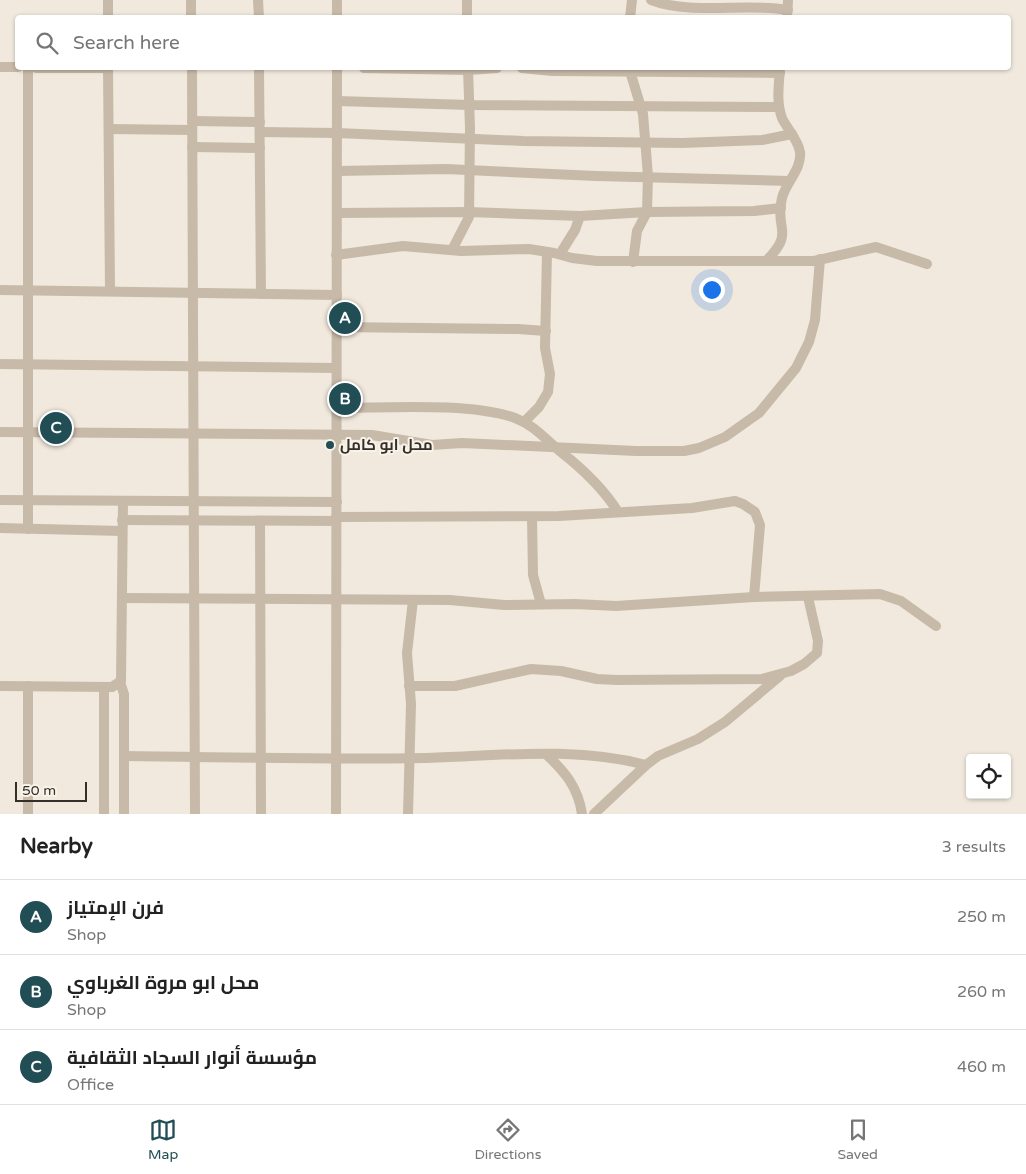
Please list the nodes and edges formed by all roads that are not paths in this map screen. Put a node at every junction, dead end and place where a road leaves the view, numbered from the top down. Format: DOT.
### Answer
graph roads {
  1 [pos="108,0"];
  2 [pos="191,0"];
  3 [pos="258,0"];
  4 [pos="337,0"];
  5 [pos="467,0"];
  6 [pos="632,0"];
  7 [pos="651,0"];
  8 [pos="788,9"];
  9 [pos="108,15"];
  10 [pos="191,15"];
  11 [pos="258,15"];
  12 [pos="337,15"];
  13 [pos="467,15"];
  14 [pos="630,15"];
  15 [pos="0,67"];
  16 [pos="15,67"];
  17 [pos="28,70"];
  18 [pos="108,70"];
  19 [pos="192,70"];
  20 [pos="259,70"];
  21 [pos="337,70"];
  22 [pos="468,70"];
  23 [pos="542,70"];
  24 [pos="630,70"];
  25 [pos="780,70"];
  26 [pos="337,101"];
  27 [pos="470,105"];
  28 [pos="640,105"];
  29 [pos="780,107"];
  30 [pos="192,125"];
  31 [pos="260,127"];
  32 [pos="109,128"];
  33 [pos="337,133"];
  34 [pos="792,134"];
  35 [pos="470,140"];
  36 [pos="646,141"];
  37 [pos="192,147"];
  38 [pos="260,148"];
  39 [pos="337,171"];
  40 [pos="470,171"];
  41 [pos="648,176"];
  42 [pos="789,181"];
  43 [pos="781,208"];
  44 [pos="469,212"];
  45 [pos="647,212"];
  46 [pos="336,213"];
  47 [pos="580,216"];
  48 [pos="452,250"];
  49 [pos="547,252"];
  50 [pos="560,254"];
  51 [pos="336,255"];
  52 [pos="820,259"];
  53 [pos="766,261"];
  54 [pos="633,262"];
  55 [pos="927,264"];
  56 [pos="0,290"];
  57 [pos="27,290"];
  58 [pos="110,291"];
  59 [pos="192,293"];
  60 [pos="262,294"];
  61 [pos="336,295"];
  62 [pos="336,327"];
  63 [pos="546,331"];
  64 [pos="0,364"];
  65 [pos="28,365"];
  66 [pos="193,366"];
  67 [pos="336,368"];
  68 [pos="336,408"];
  69 [pos="524,422"];
  70 [pos="0,432"];
  71 [pos="28,432"];
  72 [pos="193,434"];
  73 [pos="336,435"];
  74 [pos="555,447"];
  75 [pos="0,500"];
  76 [pos="28,500"];
  77 [pos="123,501"];
  78 [pos="194,501"];
  79 [pos="336,502"];
  80 [pos="618,512"];
  81 [pos="532,517"];
  82 [pos="336,519"];
  83 [pos="122,520"];
  84 [pos="194,520"];
  85 [pos="260,521"];
  86 [pos="0,528"];
  87 [pos="28,529"];
  88 [pos="122,531"];
  89 [pos="754,597"];
  90 [pos="808,597"];
  91 [pos="122,598"];
  92 [pos="194,599"];
  93 [pos="260,600"];
  94 [pos="337,600"];
  95 [pos="413,600"];
  96 [pos="541,604"];
  97 [pos="936,626"];
  98 [pos="780,675"];
  99 [pos="120,682"];
  100 [pos="0,686"];
  101 [pos="28,686"];
  102 [pos="410,686"];
  103 [pos="104,687"];
  104 [pos="546,754"];
  105 [pos="124,756"];
  106 [pos="194,757"];
  107 [pos="336,758"];
  108 [pos="411,758"];
  109 [pos="261,759"];
  110 [pos="646,764"];
  111 [pos="28,814"];
  112 [pos="104,814"];
  113 [pos="124,814"];
  114 [pos="194,814"];
  115 [pos="261,814"];
  116 [pos="336,814"];
  117 [pos="408,814"];
  118 [pos="582,814"];
  119 [pos="594,814"];
  1 -- 9 [label="street"];
  2 -- 10 [label="street"];
  3 -- 11 [label="street"];
  4 -- 12 [label="street"];
  5 -- 13 [label="street"];
  6 -- 14 [label="street"];
  7 -- 8 [label="street"];
  15 -- 16 [label="street"];
  17 -- 57 [label="street"];
  18 -- 32 [label="street"];
  19 -- 30 [label="street"];
  20 -- 31 [label="street"];
  21 -- 26 [label="street"];
  22 -- 27 [label="street"];
  23 -- 24 [label="street"];
  24 -- 25 [label="street"];
  24 -- 28 [label="street"];
  25 -- 29 [label="street"];
  26 -- 27 [label="street"];
  26 -- 33 [label="street"];
  27 -- 28 [label="street"];
  27 -- 35 [label="street"];
  28 -- 29 [label="street"];
  28 -- 36 [label="street"];
  29 -- 34 [label="street"];
  30 -- 31 [label="street"];
  30 -- 32 [label="street"];
  30 -- 37 [label="street"];
  31 -- 33 [label="street"];
  31 -- 38 [label="street"];
  32 -- 58 [label="street"];
  33 -- 35 [label="street"];
  33 -- 39 [label="street"];
  34 -- 36 [label="street"];
  34 -- 42 [label="street"];
  35 -- 36 [label="street"];
  35 -- 40 [label="street"];
  36 -- 41 [label="street"];
  37 -- 38 [label="street"];
  37 -- 59 [label="street"];
  38 -- 60 [label="street"];
  39 -- 40 [label="street"];
  39 -- 46 [label="street"];
  40 -- 41 [label="street"];
  40 -- 44 [label="street"];
  41 -- 42 [label="street"];
  41 -- 45 [label="street"];
  42 -- 43 [label="street"];
  43 -- 45 [label="street"];
  43 -- 53 [label="street"];
  44 -- 46 [label="street"];
  44 -- 47 [label="street"];
  44 -- 48 [label="street"];
  45 -- 47 [label="street"];
  45 -- 54 [label="street"];
  46 -- 51 [label="street"];
  47 -- 50 [label="street"];
  48 -- 49 [label="street"];
  48 -- 51 [label="street"];
  49 -- 50 [label="street"];
  49 -- 63 [label="street"];
  50 -- 54 [label="street"];
  51 -- 61 [label="street"];
  52 -- 53 [label="street"];
  52 -- 55 [label="street"];
  52 -- 74 [label="street"];
  53 -- 54 [label="street"];
  56 -- 57 [label="street"];
  57 -- 58 [label="street"];
  57 -- 65 [label="street"];
  58 -- 59 [label="street"];
  59 -- 60 [label="street"];
  59 -- 66 [label="street"];
  60 -- 61 [label="street"];
  61 -- 62 [label="street"];
  62 -- 63 [label="street"];
  62 -- 67 [label="street"];
  63 -- 69 [label="street"];
  64 -- 65 [label="street"];
  65 -- 66 [label="street"];
  65 -- 71 [label="street"];
  66 -- 67 [label="street"];
  66 -- 72 [label="street"];
  67 -- 68 [label="street"];
  68 -- 69 [label="street"];
  68 -- 73 [label="street"];
  69 -- 74 [label="street"];
  70 -- 71 [label="street"];
  71 -- 72 [label="street"];
  71 -- 76 [label="street"];
  72 -- 73 [label="street"];
  72 -- 78 [label="street"];
  73 -- 74 [label="street"];
  73 -- 79 [label="street"];
  74 -- 80 [label="street"];
  75 -- 76 [label="street"];
  76 -- 77 [label="street"];
  76 -- 87 [label="street"];
  77 -- 78 [label="street"];
  77 -- 83 [label="street"];
  78 -- 79 [label="street"];
  78 -- 84 [label="street"];
  79 -- 82 [label="street"];
  80 -- 81 [label="street"];
  80 -- 89 [label="street"];
  81 -- 82 [label="street"];
  81 -- 96 [label="street"];
  82 -- 85 [label="street"];
  82 -- 94 [label="street"];
  83 -- 84 [label="street"];
  83 -- 88 [label="street"];
  84 -- 85 [label="street"];
  84 -- 92 [label="street"];
  85 -- 93 [label="street"];
  86 -- 87 [label="street"];
  87 -- 88 [label="street"];
  88 -- 91 [label="street"];
  89 -- 90 [label="street"];
  89 -- 96 [label="street"];
  90 -- 97 [label="street"];
  90 -- 98 [label="street"];
  91 -- 92 [label="street"];
  91 -- 99 [label="street"];
  92 -- 93 [label="street"];
  92 -- 106 [label="street"];
  93 -- 94 [label="street"];
  93 -- 109 [label="street"];
  94 -- 95 [label="street"];
  94 -- 107 [label="street"];
  95 -- 96 [label="street"];
  95 -- 102 [label="street"];
  98 -- 102 [label="street"];
  98 -- 110 [label="street"];
  99 -- 103 [label="street"];
  99 -- 105 [label="street"];
  100 -- 101 [label="street"];
  101 -- 103 [label="street"];
  101 -- 111 [label="street"];
  102 -- 108 [label="street"];
  103 -- 112 [label="street"];
  104 -- 108 [label="street"];
  104 -- 110 [label="street"];
  104 -- 118 [label="street"];
  105 -- 106 [label="street"];
  105 -- 113 [label="street"];
  106 -- 109 [label="street"];
  106 -- 114 [label="street"];
  107 -- 108 [label="street"];
  107 -- 109 [label="street"];
  107 -- 116 [label="street"];
  108 -- 117 [label="street"];
  109 -- 115 [label="street"];
  110 -- 119 [label="street"];
}
